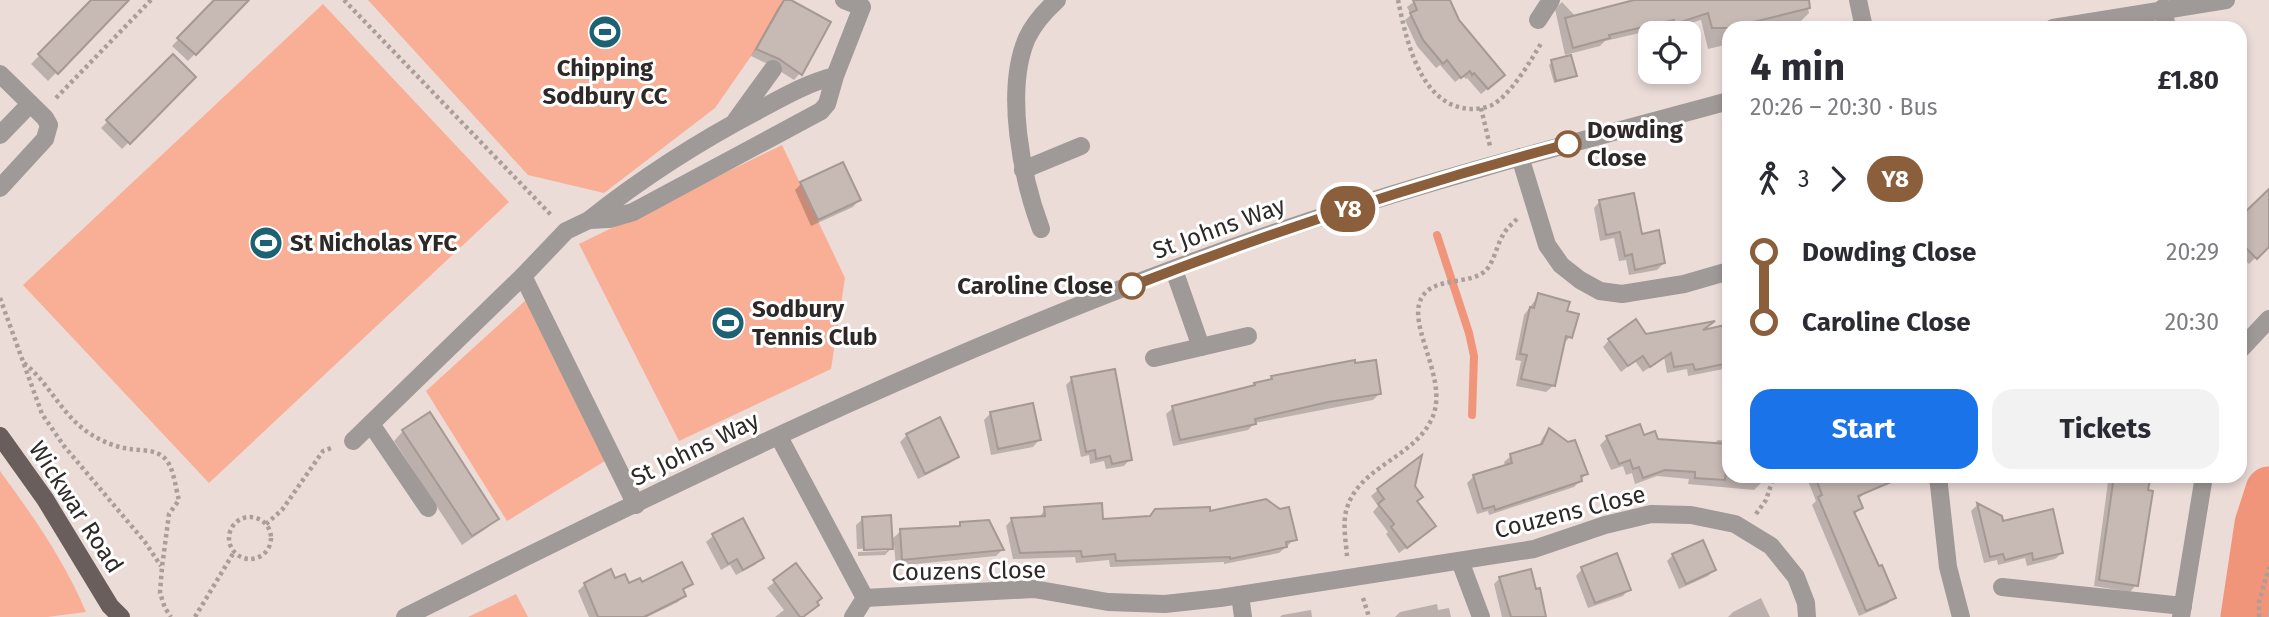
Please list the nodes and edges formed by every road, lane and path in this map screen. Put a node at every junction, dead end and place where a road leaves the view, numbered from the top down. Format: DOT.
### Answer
graph roads {
  1 [pos="151,0"];
  2 [pos="344,0"];
  3 [pos="844,0"];
  4 [pos="1057,0"];
  5 [pos="1398,0"];
  6 [pos="1551,0"];
  7 [pos="1858,0"];
  8 [pos="2226,0"];
  9 [pos="2163,8"];
  10 [pos="1538,20"];
  11 [pos="1862,21"];
  12 [pos="2092,21"];
  13 [pos="2166,21"];
  14 [pos="773,69"];
  15 [pos="0,74"];
  16 [pos="835,76"];
  17 [pos="1722,103"];
  18 [pos="1481,108"];
  19 [pos="40,115"];
  20 [pos="734,123"];
  21 [pos="0,135"];
  22 [pos="1081,146"];
  23 [pos="1490,146"];
  24 [pos="1520,157"];
  25 [pos="1023,170"];
  26 [pos="0,188"];
  27 [pos="1518,217"];
  28 [pos="589,220"];
  29 [pos="1041,229"];
  30 [pos="566,231"];
  31 [pos="1174,270"];
  32 [pos="1722,273"];
  33 [pos="523,276"];
  34 [pos="0,298"];
  35 [pos="2269,318"];
  36 [pos="1248,336"];
  37 [pos="2247,342"];
  38 [pos="1201,347"];
  39 [pos="1154,358"];
  40 [pos="24,363"];
  41 [pos="371,424"];
  42 [pos="0,436"];
  43 [pos="779,437"];
  44 [pos="353,440"];
  45 [pos="1772,483"];
  46 [pos="1939,483"];
  47 [pos="2203,483"];
  48 [pos="636,505"];
  49 [pos="428,508"];
  50 [pos="266,524"];
  51 [pos="1745,529"];
  52 [pos="234,552"];
  53 [pos="1460,561"];
  54 [pos="162,566"];
  55 [pos="2269,567"];
  56 [pos="1349,577"];
  57 [pos="2002,587"];
  58 [pos="1240,595"];
  59 [pos="865,598"];
  60 [pos="2182,611"];
  61 [pos="114,613"];
  62 [pos="171,617"];
  63 [pos="195,617"];
  64 [pos="405,617"];
  65 [pos="853,617"];
  66 [pos="1243,617"];
  67 [pos="1482,617"];
  68 [pos="1807,617"];
  69 [pos="1961,617"];
  70 [pos="2259,617"];
  1 -- 19 [label="path"];
  2 -- 30 [label="path"];
  3 -- 16 [label="street"];
  4 -- 25 [label="street"];
  5 -- 18 [label="path"];
  6 -- 10 [label="street"];
  7 -- 11 [label="street"];
  8 -- 9 [label="street"];
  9 -- 12 [label="street"];
  9 -- 13 [label="street"];
  10 -- 18 [label="path"];
  14 -- 20 [label="street"];
  15 -- 19 [label="street"];
  16 -- 20 [label="street"];
  16 -- 28 [label="street"];
  17 -- 24 [label="street, St Johns Way"];
  18 -- 23 [label="path"];
  19 -- 21 [label="street"];
  19 -- 26 [label="street"];
  20 -- 28 [label="street"];
  22 -- 25 [label="street"];
  24 -- 31 [label="street, St Johns Way"];
  24 -- 32 [label="street"];
  25 -- 29 [label="street"];
  27 -- 56 [label="path"];
  28 -- 30 [label="street"];
  30 -- 33 [label="street"];
  31 -- 38 [label="street"];
  31 -- 43 [label="street, St Johns Way"];
  33 -- 41 [label="street"];
  33 -- 48 [label="street"];
  34 -- 40 [label="path"];
  35 -- 37 [label="street"];
  36 -- 38 [label="street"];
  38 -- 39 [label="street"];
  40 -- 54 [label="path"];
  40 -- 54 [label="path"];
  41 -- 44 [label="street"];
  41 -- 49 [label="street"];
  42 -- 61 [label="main road, Wickwar Road"];
  43 -- 48 [label="street, St Johns Way"];
  43 -- 59 [label="street, Couzens Close"];
  44 -- 50 [label="path"];
  45 -- 51 [label="path"];
  46 -- 69 [label="street"];
  47 -- 60 [label="street"];
  48 -- 64 [label="street, St Johns Way"];
  50 -- 52 [label="path"];
  50 -- 52 [label="path"];
  51 -- 53 [label="street, Couzens Close"];
  51 -- 68 [label="street, Couzens Close"];
  52 -- 63 [label="path"];
  53 -- 56 [label="street, Couzens Close"];
  53 -- 67 [label="street"];
  54 -- 62 [label="path"];
  55 -- 70 [label="path"];
  56 -- 58 [label="street, Couzens Close"];
  57 -- 60 [label="street"];
  58 -- 59 [label="street, Couzens Close"];
  58 -- 66 [label="street"];
  59 -- 65 [label="street, Couzens Close"];
}
